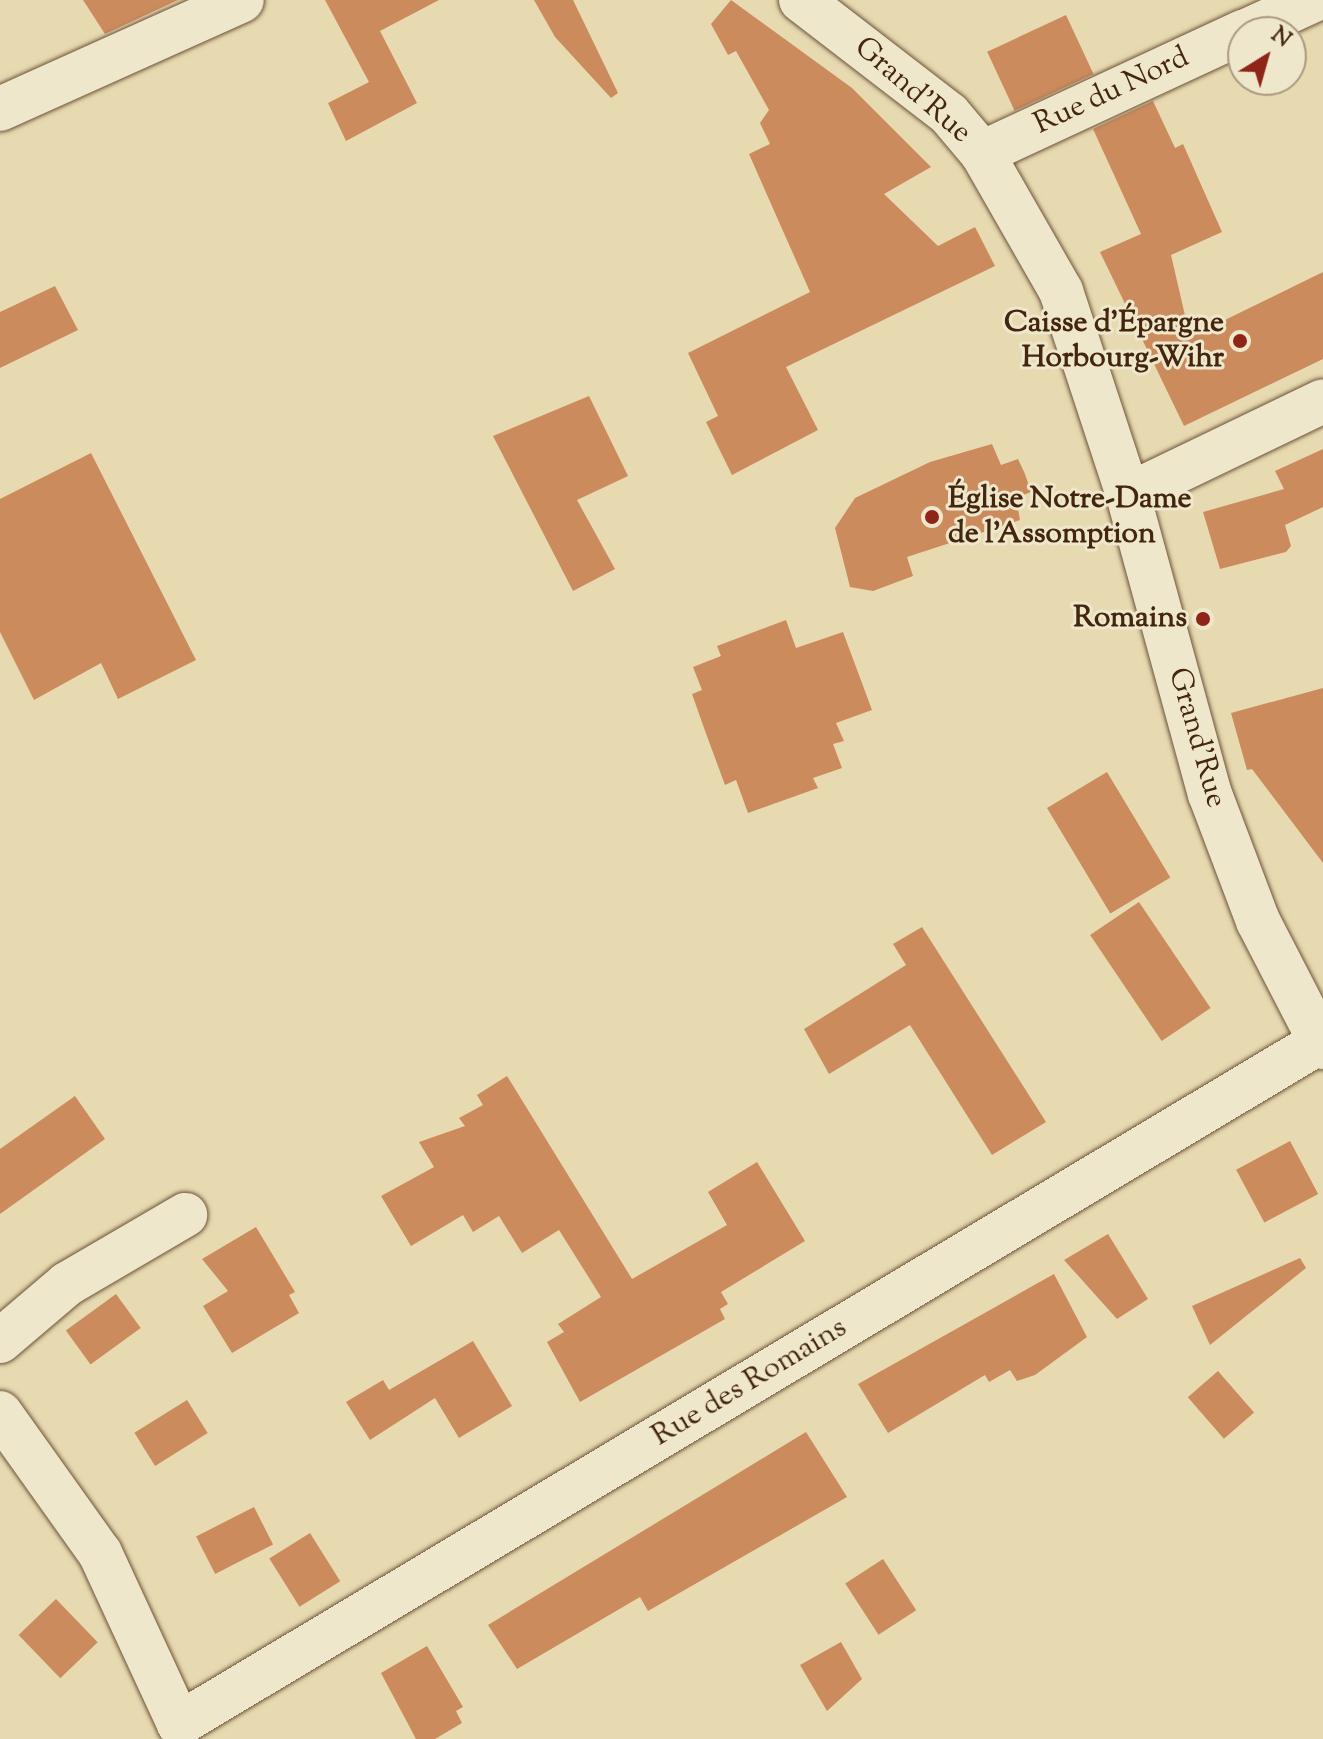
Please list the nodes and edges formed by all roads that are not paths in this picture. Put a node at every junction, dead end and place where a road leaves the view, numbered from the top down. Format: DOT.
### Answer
graph roads {
  1 [pos="242,0"];
  2 [pos="801,0"];
  3 [pos="1314,0"];
  4 [pos="1279,16"];
  5 [pos="1227,40"];
  6 [pos="0,109"];
  7 [pos="982,153"];
  8 [pos="1323,401"];
  9 [pos="1128,495"];
  10 [pos="1321,1044"];
  11 [pos="185,1215"];
  12 [pos="0,1341"];
  13 [pos="0,1413"];
  14 [pos="172,1734"];
  1 -- 6 [label="street"];
  2 -- 7 [label="street, Grand'Rue"];
  3 -- 4 [label="street, Rue du Nord"];
  5 -- 7 [label="street, Rue du Nord"];
  7 -- 9 [label="street, Grand'Rue"];
  8 -- 9 [label="street"];
  9 -- 10 [label="street, Grand'Rue"];
  10 -- 14 [label="street, Rue des Romains"];
  11 -- 12 [label="street"];
  13 -- 14 [label="street"];
}
